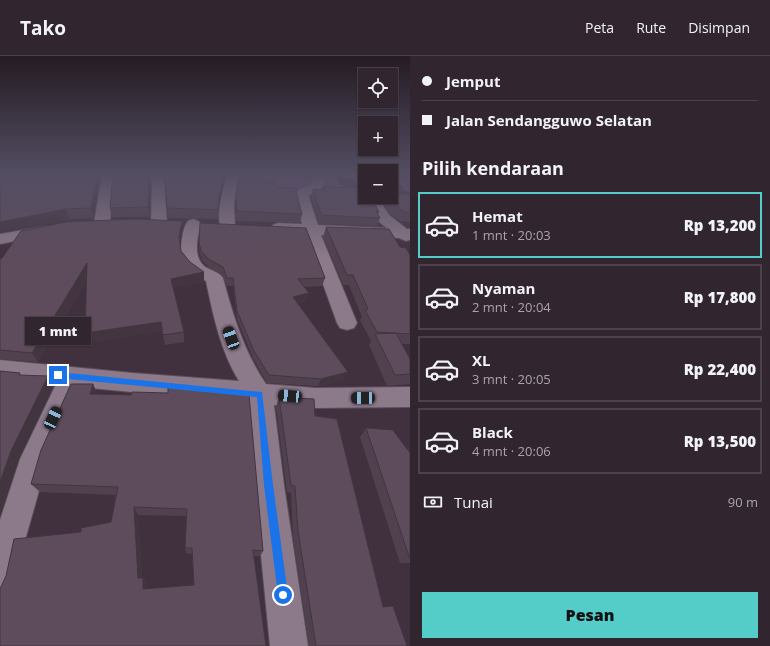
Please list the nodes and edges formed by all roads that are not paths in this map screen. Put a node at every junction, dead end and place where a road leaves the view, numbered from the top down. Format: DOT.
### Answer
graph roads {
  1 [pos="105,202"];
  2 [pos="174,202"];
  3 [pos="227,202"];
  4 [pos="303,202"];
  5 [pos="375,204"];
  6 [pos="143,222"];
  7 [pos="102,223"];
  8 [pos="193,224"];
  9 [pos="242,226"];
  10 [pos="62,227"];
  11 [pos="266,228"];
  12 [pos="312,230"];
  13 [pos="408,236"];
  14 [pos="17,237"];
  15 [pos="0,239"];
  16 [pos="4,256"];
  17 [pos="347,323"];
  18 [pos="0,369"];
  19 [pos="72,376"];
  20 [pos="260,394"];
  21 [pos="410,397"];
  22 [pos="2,561"];
  23 [pos="289,646"];
  1 -- 7 [label="street"];
  2 -- 8 [label="street"];
  3 -- 8 [label="street"];
  4 -- 12 [label="street"];
  5 -- 13 [label="street"];
  6 -- 8 [label="street"];
  8 -- 9 [label="street"];
  8 -- 20 [label="street"];
  10 -- 14 [label="street"];
  11 -- 12 [label="street"];
  12 -- 13 [label="street"];
  12 -- 17 [label="street"];
  14 -- 15 [label="street"];
  14 -- 16 [label="street"];
  18 -- 19 [label="street"];
  19 -- 20 [label="street"];
  19 -- 22 [label="street"];
  20 -- 21 [label="street"];
  20 -- 23 [label="street"];
}
